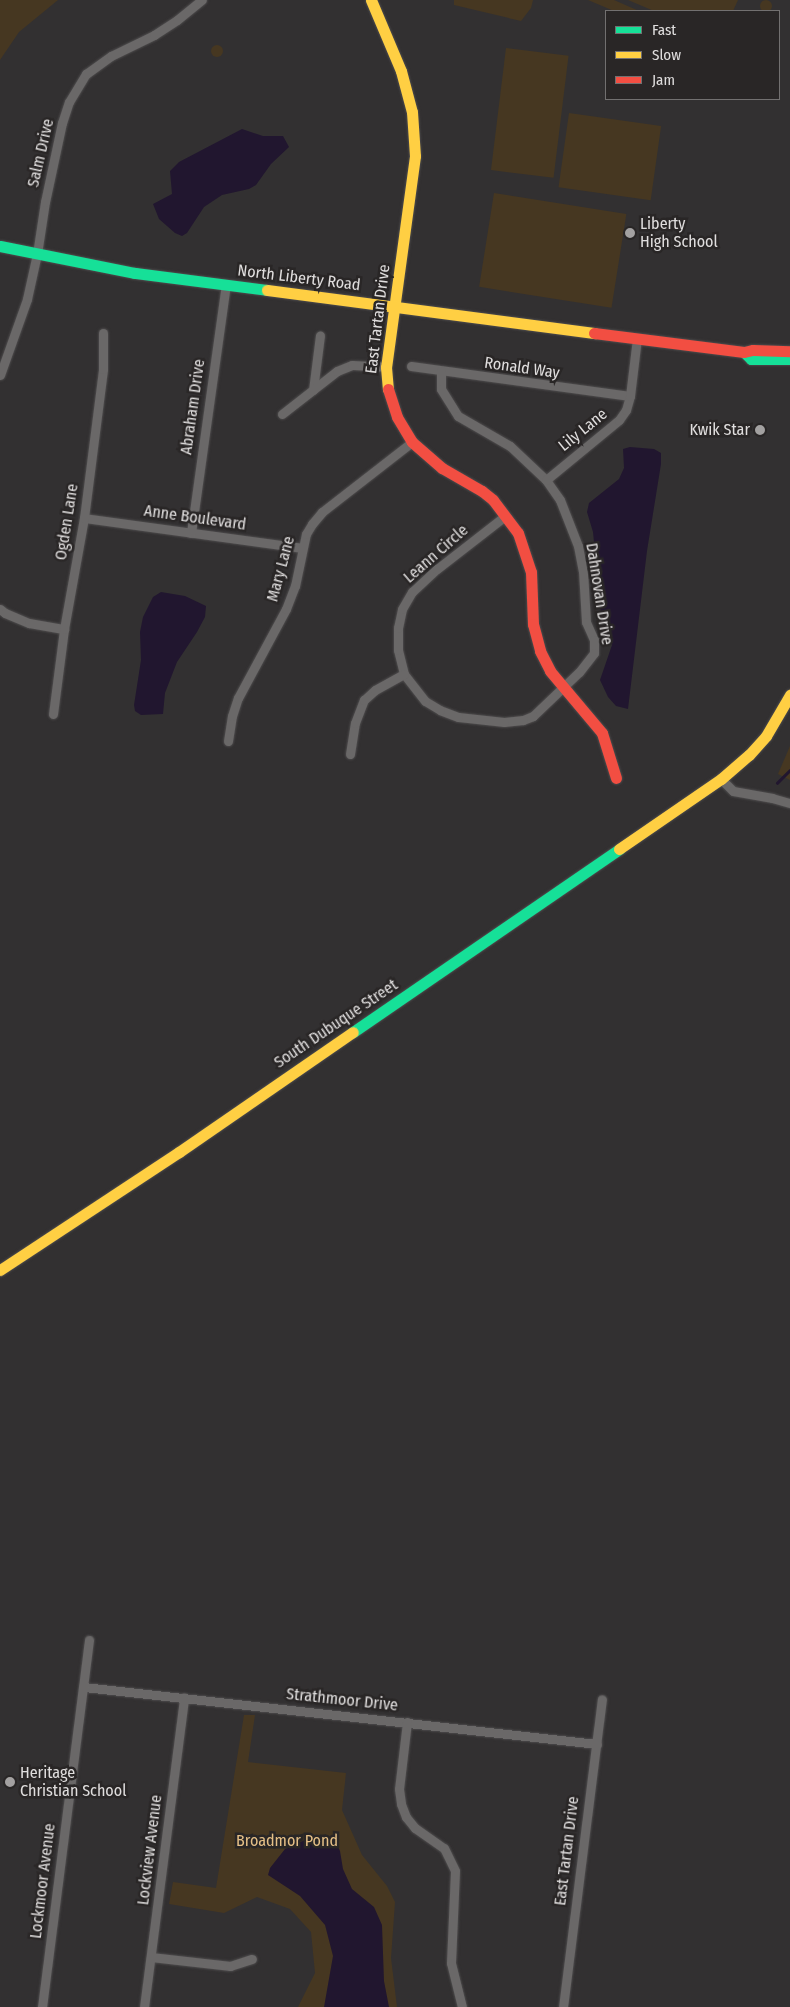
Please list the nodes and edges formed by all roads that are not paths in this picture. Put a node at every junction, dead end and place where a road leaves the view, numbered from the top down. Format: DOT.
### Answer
graph roads {
  1 [pos="202,0"];
  2 [pos="370,0"];
  3 [pos="0,246"];
  4 [pos="37,254"];
  5 [pos="226,285"];
  6 [pos="395,307"];
  7 [pos="103,333"];
  8 [pos="320,335"];
  9 [pos="637,338"];
  10 [pos="790,350"];
  11 [pos="744,352"];
  12 [pos="790,359"];
  13 [pos="411,366"];
  14 [pos="386,367"];
  15 [pos="441,371"];
  16 [pos="0,376"];
  17 [pos="313,390"];
  18 [pos="630,396"];
  19 [pos="282,414"];
  20 [pos="412,442"];
  21 [pos="546,480"];
  22 [pos="505,516"];
  23 [pos="84,518"];
  24 [pos="191,533"];
  25 [pos="302,548"];
  26 [pos="0,609"];
  27 [pos="64,629"];
  28 [pos="404,674"];
  29 [pos="562,687"];
  30 [pos="790,695"];
  31 [pos="53,714"];
  32 [pos="228,741"];
  33 [pos="350,754"];
  34 [pos="616,778"];
  35 [pos="721,779"];
  36 [pos="790,803"];
  37 [pos="0,1270"];
  38 [pos="90,1640"];
  39 [pos="84,1687"];
  40 [pos="184,1698"];
  41 [pos="602,1699"];
  42 [pos="406,1722"];
  43 [pos="597,1744"];
  44 [pos="151,1957"];
  45 [pos="252,1959"];
  46 [pos="42,2007"];
  47 [pos="144,2007"];
  48 [pos="462,2007"];
  49 [pos="563,2007"];
  1 -- 4 [label="street, Salm Drive"];
  2 -- 6 [label="street, East Tartan Drive"];
  3 -- 4 [label="street, North Liberty Road"];
  4 -- 5 [label="street, North Liberty Road"];
  4 -- 16 [label="street, Salm Drive"];
  5 -- 6 [label="street, North Liberty Road"];
  5 -- 24 [label="street, Abraham Drive"];
  6 -- 9 [label="street, North Liberty Road"];
  6 -- 14 [label="street, East Tartan Drive"];
  7 -- 23 [label="street, Ogden Lane"];
  8 -- 17 [label="street"];
  9 -- 11 [label="street, North Liberty Road"];
  9 -- 18 [label="street, Lily Lane"];
  10 -- 11 [label="street, North Liberty Road"];
  11 -- 12 [label="street, North Liberty Road"];
  13 -- 15 [label="street, Ronald Way"];
  14 -- 17 [label="street"];
  14 -- 20 [label="street, East Tartan Drive"];
  15 -- 18 [label="street, Ronald Way"];
  15 -- 21 [label="street, Dahnovan Drive"];
  17 -- 19 [label="street"];
  18 -- 21 [label="street, Lily Lane"];
  20 -- 22 [label="street, East Tartan Drive"];
  20 -- 25 [label="street, Mary Lane"];
  21 -- 29 [label="street, Dahnovan Drive"];
  22 -- 28 [label="street, Leann Circle"];
  22 -- 29 [label="street, East Tartan Drive"];
  23 -- 24 [label="street, Anne Boulevard"];
  23 -- 27 [label="street, Ogden Lane"];
  24 -- 25 [label="street, Anne Boulevard"];
  25 -- 32 [label="street, Mary Lane"];
  26 -- 27 [label="street"];
  27 -- 31 [label="street, Ogden Lane"];
  28 -- 29 [label="street, Leann Circle"];
  28 -- 33 [label="street"];
  29 -- 34 [label="street, East Tartan Drive"];
  30 -- 35 [label="street, South Dubuque Street"];
  35 -- 36 [label="street"];
  35 -- 37 [label="street, South Dubuque Street"];
  38 -- 39 [label="street, Lockmoor Avenue"];
  39 -- 40 [label="street, Strathmoor Drive"];
  39 -- 46 [label="street, Lockmoor Avenue"];
  40 -- 42 [label="street, Strathmoor Drive"];
  40 -- 44 [label="street, Lockview Avenue"];
  41 -- 43 [label="street, East Tartan Drive"];
  42 -- 43 [label="street, Strathmoor Drive"];
  42 -- 48 [label="street"];
  43 -- 49 [label="street, East Tartan Drive"];
  44 -- 45 [label="street"];
  44 -- 47 [label="street, Lockview Avenue"];
}
